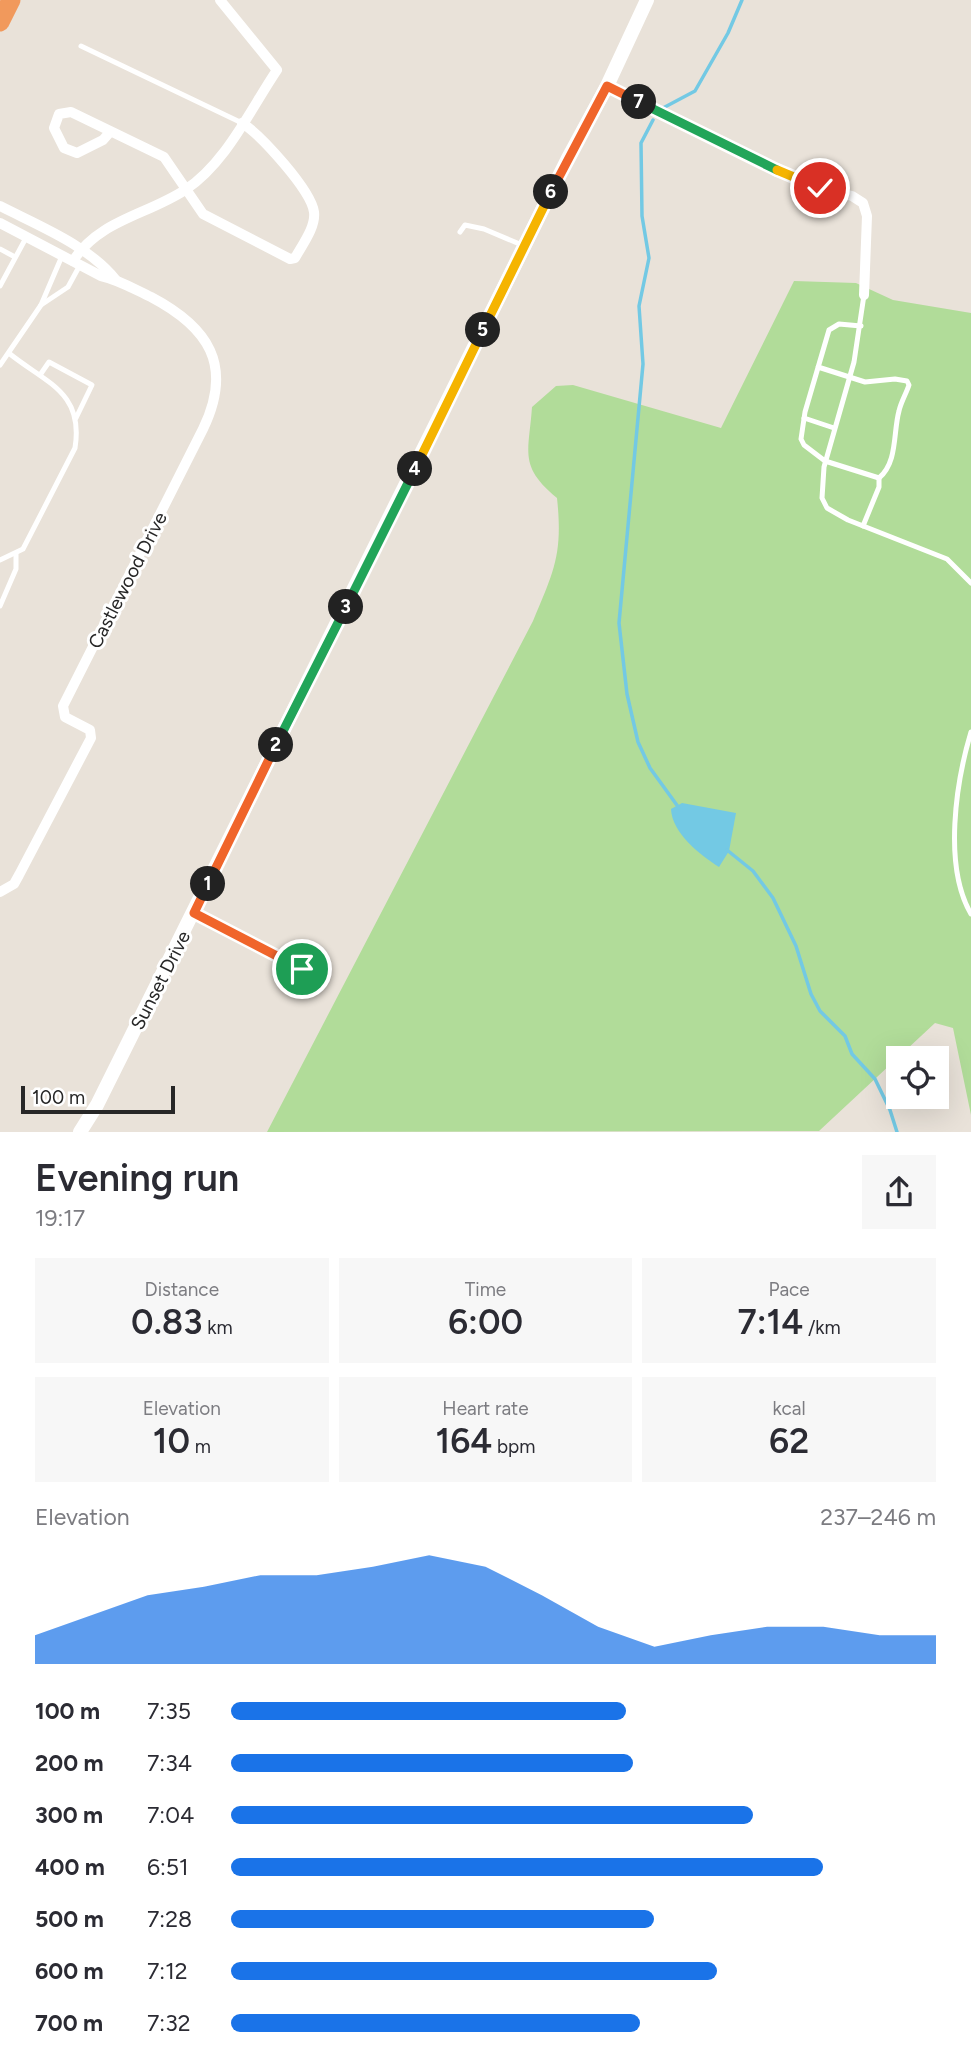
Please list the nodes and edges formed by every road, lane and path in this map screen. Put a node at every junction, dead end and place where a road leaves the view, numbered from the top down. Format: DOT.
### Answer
graph roads {
  1 [pos="11,0"];
  2 [pos="220,0"];
  3 [pos="646,0"];
  4 [pos="0,22"];
  5 [pos="82,46"];
  6 [pos="607,86"];
  7 [pos="242,123"];
  8 [pos="110,132"];
  9 [pos="186,189"];
  10 [pos="0,206"];
  11 [pos="0,222"];
  12 [pos="460,232"];
  13 [pos="27,236"];
  14 [pos="525,246"];
  15 [pos="0,249"];
  16 [pos="80,250"];
  17 [pos="15,257"];
  18 [pos="72,261"];
  19 [pos="116,280"];
  20 [pos="0,286"];
  21 [pos="864,295"];
  22 [pos="41,305"];
  23 [pos="861,326"];
  24 [pos="10,354"];
  25 [pos="1,363"];
  26 [pos="818,368"];
  27 [pos="40,375"];
  28 [pos="850,378"];
  29 [pos="804,418"];
  30 [pos="75,420"];
  31 [pos="834,428"];
  32 [pos="825,461"];
  33 [pos="879,478"];
  34 [pos="863,526"];
  35 [pos="16,554"];
  36 [pos="0,560"];
  37 [pos="971,583"];
  38 [pos="0,606"];
  39 [pos="971,732"];
  40 [pos="0,892"];
  41 [pos="194,913"];
  42 [pos="971,914"];
  43 [pos="302,969"];
  44 [pos="80,1132"];
  1 -- 4 [label="highway"];
  2 -- 7 [label="street"];
  3 -- 6 [label="street, Sunset Drive"];
  5 -- 7 [label="lane"];
  6 -- 14 [label="street, Sunset Drive"];
  6 -- 21 [label="street"];
  7 -- 9 [label="street"];
  7 -- 9 [label="street"];
  8 -- 8 [label="street"];
  8 -- 9 [label="street"];
  9 -- 16 [label="street"];
  10 -- 16 [label="street, Castlewood Drive"];
  11 -- 13 [label="street, Castlewood Drive"];
  12 -- 14 [label="lane"];
  13 -- 17 [label="lane"];
  13 -- 18 [label="street, Castlewood Drive"];
  14 -- 41 [label="street, Sunset Drive"];
  15 -- 17 [label="lane"];
  16 -- 18 [label="street"];
  16 -- 19 [label="street, Castlewood Drive"];
  17 -- 20 [label="lane"];
  18 -- 19 [label="street, Castlewood Drive"];
  18 -- 22 [label="lane"];
  18 -- 22 [label="lane"];
  19 -- 40 [label="street, Castlewood Drive"];
  21 -- 23 [label="lane"];
  22 -- 24 [label="lane"];
  23 -- 26 [label="lane"];
  23 -- 28 [label="lane"];
  24 -- 25 [label="lane"];
  24 -- 27 [label="lane"];
  26 -- 28 [label="lane"];
  26 -- 29 [label="lane"];
  27 -- 30 [label="lane"];
  27 -- 30 [label="lane"];
  28 -- 31 [label="lane"];
  28 -- 33 [label="lane"];
  29 -- 31 [label="lane"];
  29 -- 32 [label="lane"];
  30 -- 35 [label="lane"];
  31 -- 32 [label="lane"];
  32 -- 33 [label="lane"];
  32 -- 34 [label="lane"];
  33 -- 34 [label="lane"];
  34 -- 37 [label="lane"];
  35 -- 36 [label="lane"];
  35 -- 38 [label="lane"];
  39 -- 42 [label="lane"];
  41 -- 43 [label="lane"];
  41 -- 44 [label="street, Sunset Drive"];
}
